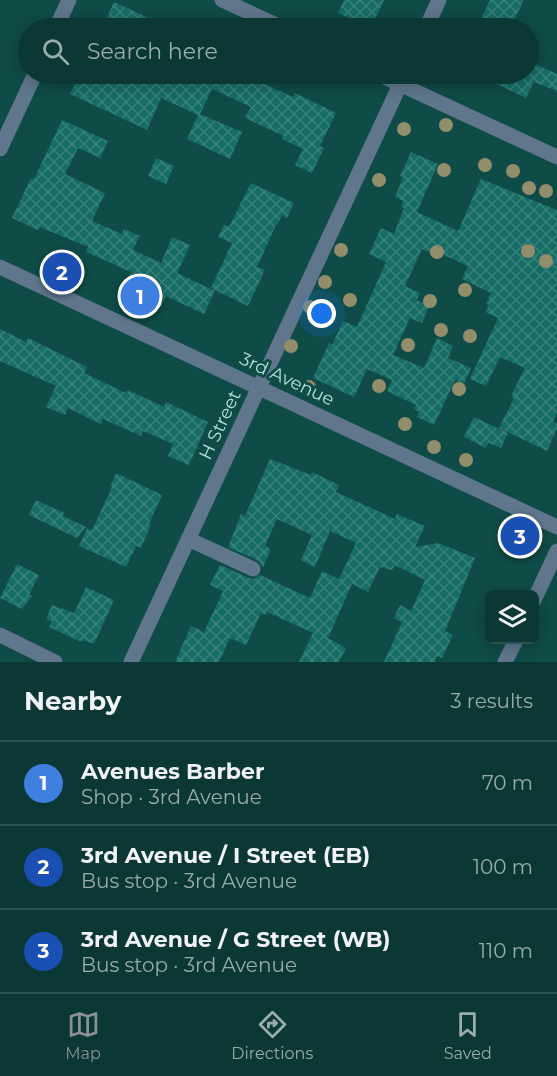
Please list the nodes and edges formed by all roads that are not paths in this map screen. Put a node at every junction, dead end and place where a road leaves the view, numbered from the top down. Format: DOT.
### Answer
graph roads {
  1 [pos="69,0"];
  2 [pos="222,0"];
  3 [pos="439,0"];
  4 [pos="61,18"];
  5 [pos="261,18"];
  6 [pos="431,18"];
  7 [pos="30,84"];
  8 [pos="400,84"];
  9 [pos="412,84"];
  10 [pos="0,148"];
  11 [pos="557,157"];
  12 [pos="0,267"];
  13 [pos="259,387"];
  14 [pos="557,527"];
  15 [pos="188,539"];
  16 [pos="557,551"];
  17 [pos="254,569"];
  18 [pos="539,590"];
  19 [pos="0,635"];
  20 [pos="514,644"];
  21 [pos="55,662"];
  22 [pos="131,662"];
  23 [pos="505,662"];
  1 -- 4 [label="street"];
  2 -- 5 [label="street"];
  3 -- 6 [label="street"];
  7 -- 10 [label="street"];
  8 -- 13 [label="street, H Street"];
  9 -- 11 [label="street"];
  12 -- 13 [label="street, 3rd Avenue"];
  13 -- 14 [label="street, 3rd Avenue"];
  13 -- 15 [label="street, H Street"];
  15 -- 17 [label="street"];
  15 -- 22 [label="street, H Street"];
  16 -- 18 [label="street"];
  19 -- 21 [label="street"];
  20 -- 23 [label="street"];
}
